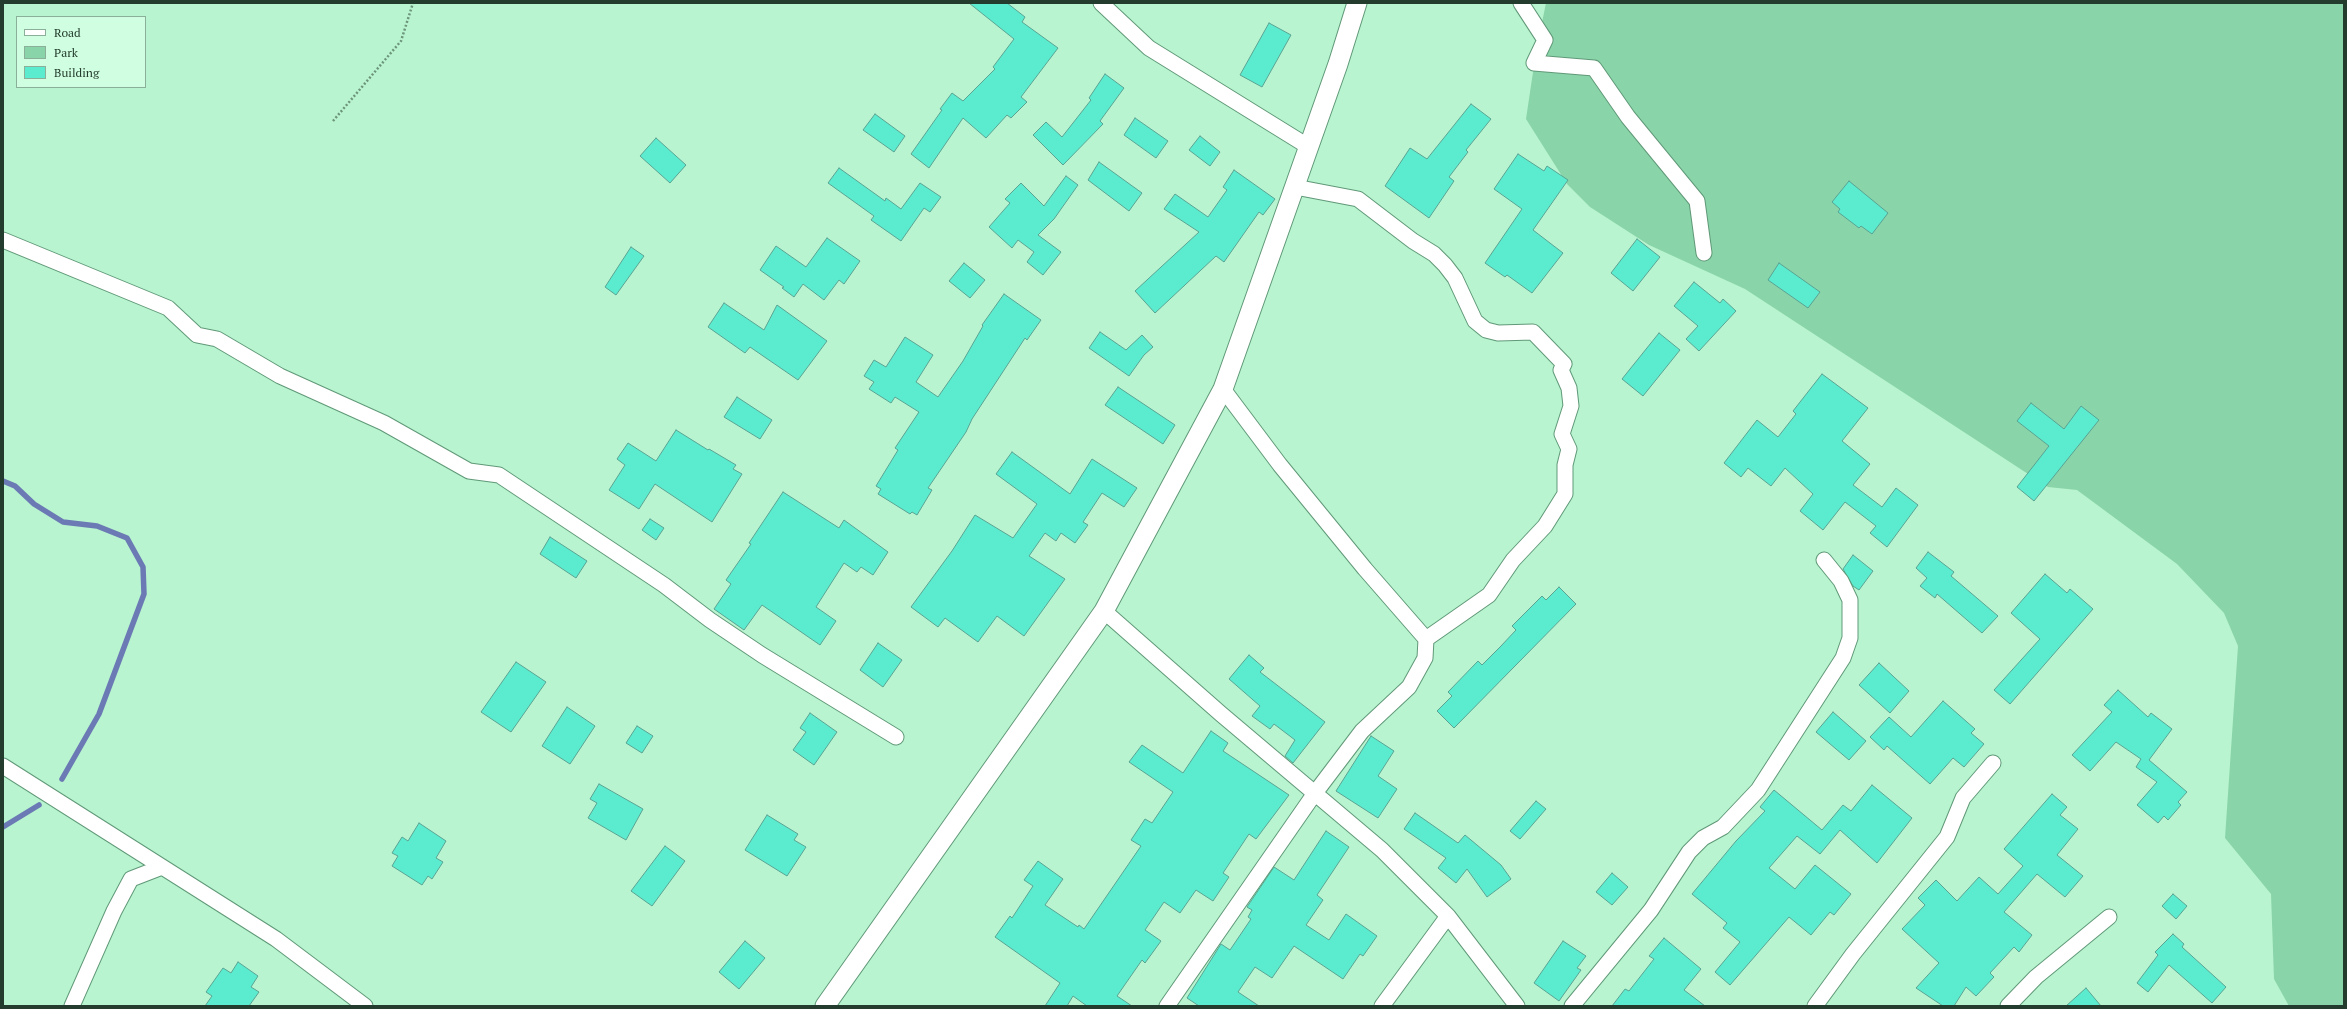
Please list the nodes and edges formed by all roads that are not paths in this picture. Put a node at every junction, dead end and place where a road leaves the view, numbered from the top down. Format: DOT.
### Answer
graph roads {
  1 [pos="1101,3"];
  2 [pos="1357,3"];
  3 [pos="1521,3"];
  4 [pos="1309,147"];
  5 [pos="1295,187"];
  6 [pos="3,240"];
  7 [pos="1704,252"];
  8 [pos="1223,388"];
  9 [pos="1824,560"];
  10 [pos="1104,611"];
  11 [pos="1426,639"];
  12 [pos="896,737"];
  13 [pos="1994,763"];
  14 [pos="3,766"];
  15 [pos="1315,793"];
  16 [pos="162,867"];
  17 [pos="1448,916"];
  18 [pos="2109,917"];
  19 [pos="72,1006"];
  20 [pos="365,1006"];
  21 [pos="825,1006"];
  22 [pos="1167,1006"];
  23 [pos="1382,1006"];
  24 [pos="1516,1006"];
  25 [pos="1572,1006"];
  26 [pos="1815,1006"];
  27 [pos="2008,1006"];
  1 -- 4 [label="street"];
  2 -- 4 [label="street"];
  3 -- 7 [label="street"];
  4 -- 5 [label="street"];
  5 -- 8 [label="street"];
  5 -- 11 [label="street"];
  6 -- 12 [label="street"];
  8 -- 10 [label="street"];
  8 -- 11 [label="street"];
  9 -- 25 [label="street"];
  10 -- 15 [label="street"];
  10 -- 21 [label="street"];
  11 -- 15 [label="street"];
  13 -- 26 [label="street"];
  14 -- 16 [label="street"];
  15 -- 17 [label="street"];
  15 -- 22 [label="street"];
  16 -- 19 [label="street"];
  16 -- 20 [label="street"];
  17 -- 23 [label="street"];
  17 -- 24 [label="street"];
  18 -- 27 [label="street"];
}
